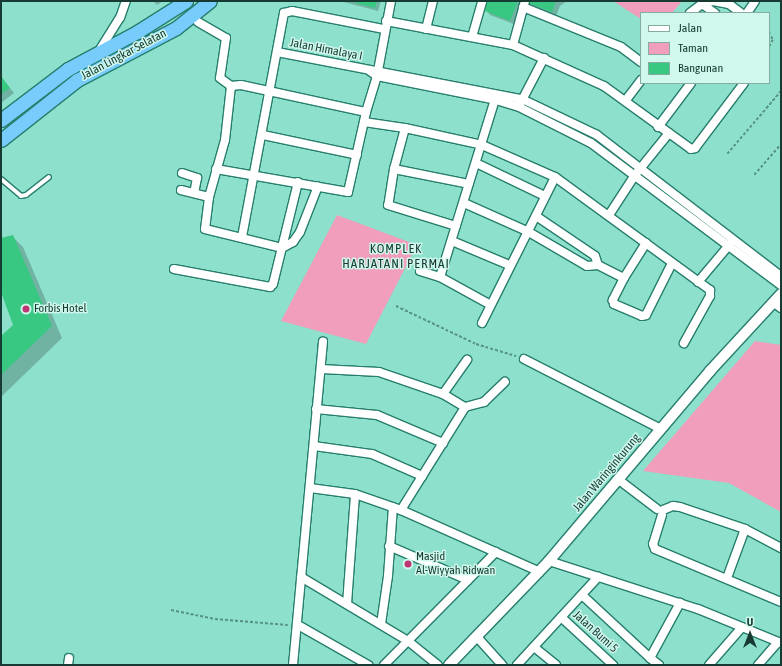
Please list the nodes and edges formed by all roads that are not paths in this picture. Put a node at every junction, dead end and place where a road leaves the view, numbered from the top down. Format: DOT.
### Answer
graph roads {
  1 [pos="126,1"];
  2 [pos="186,1"];
  3 [pos="210,1"];
  4 [pos="391,1"];
  5 [pos="433,1"];
  6 [pos="482,1"];
  7 [pos="755,1"];
  8 [pos="524,4"];
  9 [pos="702,4"];
  10 [pos="691,12"];
  11 [pos="714,12"];
  12 [pos="740,12"];
  13 [pos="748,12"];
  14 [pos="198,22"];
  15 [pos="385,25"];
  16 [pos="426,29"];
  17 [pos="472,37"];
  18 [pos="513,45"];
  19 [pos="277,52"];
  20 [pos="104,54"];
  21 [pos="544,58"];
  22 [pos="640,61"];
  23 [pos="375,72"];
  24 [pos="640,81"];
  25 [pos="690,84"];
  26 [pos="743,84"];
  27 [pos="231,86"];
  28 [pos="268,92"];
  29 [pos="496,97"];
  30 [pos="626,100"];
  31 [pos="521,103"];
  32 [pos="366,112"];
  33 [pos="1,120"];
  34 [pos="364,122"];
  35 [pos="658,126"];
  36 [pos="405,128"];
  37 [pos="669,133"];
  38 [pos="263,135"];
  39 [pos="1,140"];
  40 [pos="482,145"];
  41 [pos="356,155"];
  42 [pos="476,163"];
  43 [pos="216,169"];
  44 [pos="394,169"];
  45 [pos="638,172"];
  46 [pos="182,173"];
  47 [pos="49,176"];
  48 [pos="255,176"];
  49 [pos="555,177"];
  50 [pos="1,179"];
  51 [pos="298,182"];
  52 [pos="469,184"];
  53 [pos="318,186"];
  54 [pos="181,190"];
  55 [pos="194,193"];
  56 [pos="545,196"];
  57 [pos="209,197"];
  58 [pos="464,203"];
  59 [pos="609,214"];
  60 [pos="536,216"];
  61 [pos="456,226"];
  62 [pos="527,231"];
  63 [pos="242,237"];
  64 [pos="452,241"];
  65 [pos="646,243"];
  66 [pos="730,244"];
  67 [pos="282,248"];
  68 [pos="672,263"];
  69 [pos="598,264"];
  70 [pos="509,265"];
  71 [pos="174,269"];
  72 [pos="420,271"];
  73 [pos="781,276"];
  74 [pos="440,277"];
  75 [pos="624,278"];
  76 [pos="698,282"];
  77 [pos="781,285"];
  78 [pos="781,294"];
  79 [pos="490,304"];
  80 [pos="777,305"];
  81 [pos="482,323"];
  82 [pos="323,341"];
  83 [pos="684,343"];
  84 [pos="524,359"];
  85 [pos="466,360"];
  86 [pos="321,369"];
  87 [pos="505,382"];
  88 [pos="443,394"];
  89 [pos="465,407"];
  90 [pos="316,409"];
  91 [pos="661,429"];
  92 [pos="443,443"];
  93 [pos="314,446"];
  94 [pos="422,476"];
  95 [pos="619,480"];
  96 [pos="310,488"];
  97 [pos="355,494"];
  98 [pos="393,507"];
  99 [pos="401,510"];
  100 [pos="660,512"];
  101 [pos="745,529"];
  102 [pos="389,546"];
  103 [pos="781,548"];
  104 [pos="496,552"];
  105 [pos="549,561"];
  106 [pos="540,572"];
  107 [pos="301,577"];
  108 [pos="598,577"];
  109 [pos="727,578"];
  110 [pos="468,580"];
  111 [pos="582,595"];
  112 [pos="781,602"];
  113 [pos="680,603"];
  114 [pos="347,604"];
  115 [pos="561,617"];
  116 [pos="381,624"];
  117 [pos="298,625"];
  118 [pos="742,627"];
  119 [pos="477,637"];
  120 [pos="408,640"];
  121 [pos="780,642"];
  122 [pos="534,647"];
  123 [pos="650,658"];
  124 [pos="293,665"];
  125 [pos="368,665"];
  126 [pos="384,665"];
  127 [pos="438,665"];
  128 [pos="449,665"];
  129 [pos="502,665"];
  130 [pos="517,665"];
  131 [pos="556,665"];
  132 [pos="613,665"];
  133 [pos="659,665"];
  134 [pos="709,665"];
  135 [pos="758,665"];
  1 -- 20 [label="street"];
  2 -- 20 [label="highway, Jalan Lingkar Selatan"];
  3 -- 20 [label="highway, Jalan Lingkar Selatan"];
  4 -- 15 [label="street"];
  5 -- 16 [label="street"];
  6 -- 17 [label="street"];
  7 -- 13 [label="street"];
  8 -- 18 [label="street"];
  8 -- 22 [label="street"];
  9 -- 10 [label="street"];
  9 -- 11 [label="street"];
  9 -- 12 [label="street"];
  14 -- 27 [label="street"];
  15 -- 16 [label="street"];
  15 -- 19 [label="street"];
  15 -- 23 [label="street"];
  16 -- 17 [label="street"];
  17 -- 18 [label="street"];
  18 -- 21 [label="street"];
  19 -- 23 [label="street, Jalan Himalaya I"];
  19 -- 28 [label="street"];
  20 -- 33 [label="highway, Jalan Lingkar Selatan"];
  20 -- 39 [label="highway, Jalan Lingkar Selatan"];
  21 -- 30 [label="street"];
  21 -- 31 [label="street"];
  23 -- 29 [label="street, Jalan Himalaya I"];
  23 -- 32 [label="street"];
  24 -- 30 [label="street"];
  25 -- 35 [label="street"];
  26 -- 37 [label="street"];
  27 -- 28 [label="street"];
  27 -- 43 [label="street"];
  28 -- 32 [label="street"];
  28 -- 38 [label="street"];
  29 -- 31 [label="street, Jalan Himalaya I"];
  29 -- 40 [label="street"];
  30 -- 35 [label="street"];
  31 -- 45 [label="street, Jalan Himalaya I"];
  32 -- 34 [label="street"];
  34 -- 36 [label="street"];
  34 -- 41 [label="street"];
  35 -- 37 [label="street"];
  36 -- 40 [label="street"];
  36 -- 44 [label="street"];
  37 -- 45 [label="street"];
  38 -- 41 [label="street"];
  38 -- 48 [label="street"];
  40 -- 42 [label="street"];
  40 -- 49 [label="street"];
  41 -- 53 [label="street"];
  42 -- 52 [label="street"];
  42 -- 56 [label="street"];
  43 -- 48 [label="street"];
  43 -- 57 [label="street"];
  44 -- 52 [label="street"];
  44 -- 61 [label="street"];
  45 -- 59 [label="street"];
  45 -- 66 [label="street, Jalan Himalaya I"];
  46 -- 55 [label="street"];
  47 -- 50 [label="lane"];
  48 -- 51 [label="street"];
  48 -- 63 [label="street"];
  49 -- 56 [label="street"];
  49 -- 59 [label="street"];
  51 -- 53 [label="street"];
  51 -- 67 [label="street"];
  52 -- 58 [label="street"];
  53 -- 67 [label="street"];
  54 -- 55 [label="street"];
  55 -- 57 [label="street"];
  56 -- 60 [label="street"];
  57 -- 63 [label="street"];
  58 -- 61 [label="street"];
  58 -- 62 [label="street"];
  59 -- 65 [label="street"];
  60 -- 62 [label="street"];
  60 -- 69 [label="street"];
  61 -- 64 [label="street"];
  62 -- 69 [label="street"];
  62 -- 70 [label="street"];
  63 -- 67 [label="street"];
  64 -- 70 [label="street"];
  64 -- 74 [label="street"];
  65 -- 68 [label="street"];
  65 -- 75 [label="street"];
  66 -- 73 [label="street"];
  66 -- 76 [label="street"];
  66 -- 77 [label="street"];
  67 -- 71 [label="street"];
  68 -- 75 [label="street"];
  68 -- 76 [label="street"];
  69 -- 75 [label="street"];
  70 -- 79 [label="street"];
  72 -- 74 [label="street"];
  74 -- 79 [label="street"];
  76 -- 83 [label="street"];
  78 -- 80 [label="street, Jalan Waringinkurung"];
  79 -- 81 [label="street"];
  80 -- 91 [label="street, Jalan Waringinkurung"];
  82 -- 86 [label="street"];
  84 -- 91 [label="street"];
  85 -- 88 [label="street"];
  86 -- 88 [label="street"];
  86 -- 90 [label="street"];
  87 -- 89 [label="street"];
  88 -- 89 [label="street"];
  89 -- 92 [label="street"];
  90 -- 92 [label="street"];
  90 -- 93 [label="street"];
  91 -- 95 [label="street, Jalan Waringinkurung"];
  92 -- 94 [label="street"];
  93 -- 94 [label="street"];
  93 -- 96 [label="street"];
  94 -- 99 [label="street"];
  95 -- 100 [label="street"];
  95 -- 105 [label="street, Jalan Waringinkurung"];
  96 -- 97 [label="street"];
  96 -- 107 [label="street"];
  97 -- 98 [label="street"];
  97 -- 114 [label="street"];
  98 -- 99 [label="street"];
  98 -- 102 [label="street"];
  99 -- 104 [label="street"];
  100 -- 101 [label="street"];
  100 -- 109 [label="street"];
  101 -- 103 [label="street"];
  101 -- 109 [label="street"];
  102 -- 110 [label="street"];
  102 -- 116 [label="street"];
  104 -- 106 [label="street"];
  104 -- 110 [label="street"];
  105 -- 106 [label="street, Jalan Waringinkurung"];
  105 -- 108 [label="street"];
  106 -- 119 [label="street, Jalan Waringinkurung"];
  107 -- 114 [label="street"];
  107 -- 117 [label="street"];
  108 -- 111 [label="street"];
  108 -- 113 [label="street"];
  109 -- 112 [label="street"];
  110 -- 120 [label="street"];
  111 -- 115 [label="street"];
  111 -- 123 [label="street"];
  113 -- 118 [label="street"];
  113 -- 123 [label="street"];
  114 -- 116 [label="street"];
  115 -- 122 [label="street"];
  115 -- 132 [label="street, Jalan Bumi 5"];
  116 -- 120 [label="street"];
  117 -- 124 [label="street"];
  117 -- 125 [label="street"];
  118 -- 121 [label="street"];
  118 -- 134 [label="street"];
  119 -- 128 [label="street, Jalan Waringinkurung"];
  119 -- 129 [label="street"];
  120 -- 126 [label="street"];
  120 -- 127 [label="street"];
  121 -- 135 [label="street"];
  122 -- 130 [label="street"];
  122 -- 131 [label="street"];
  123 -- 133 [label="street"];
}
